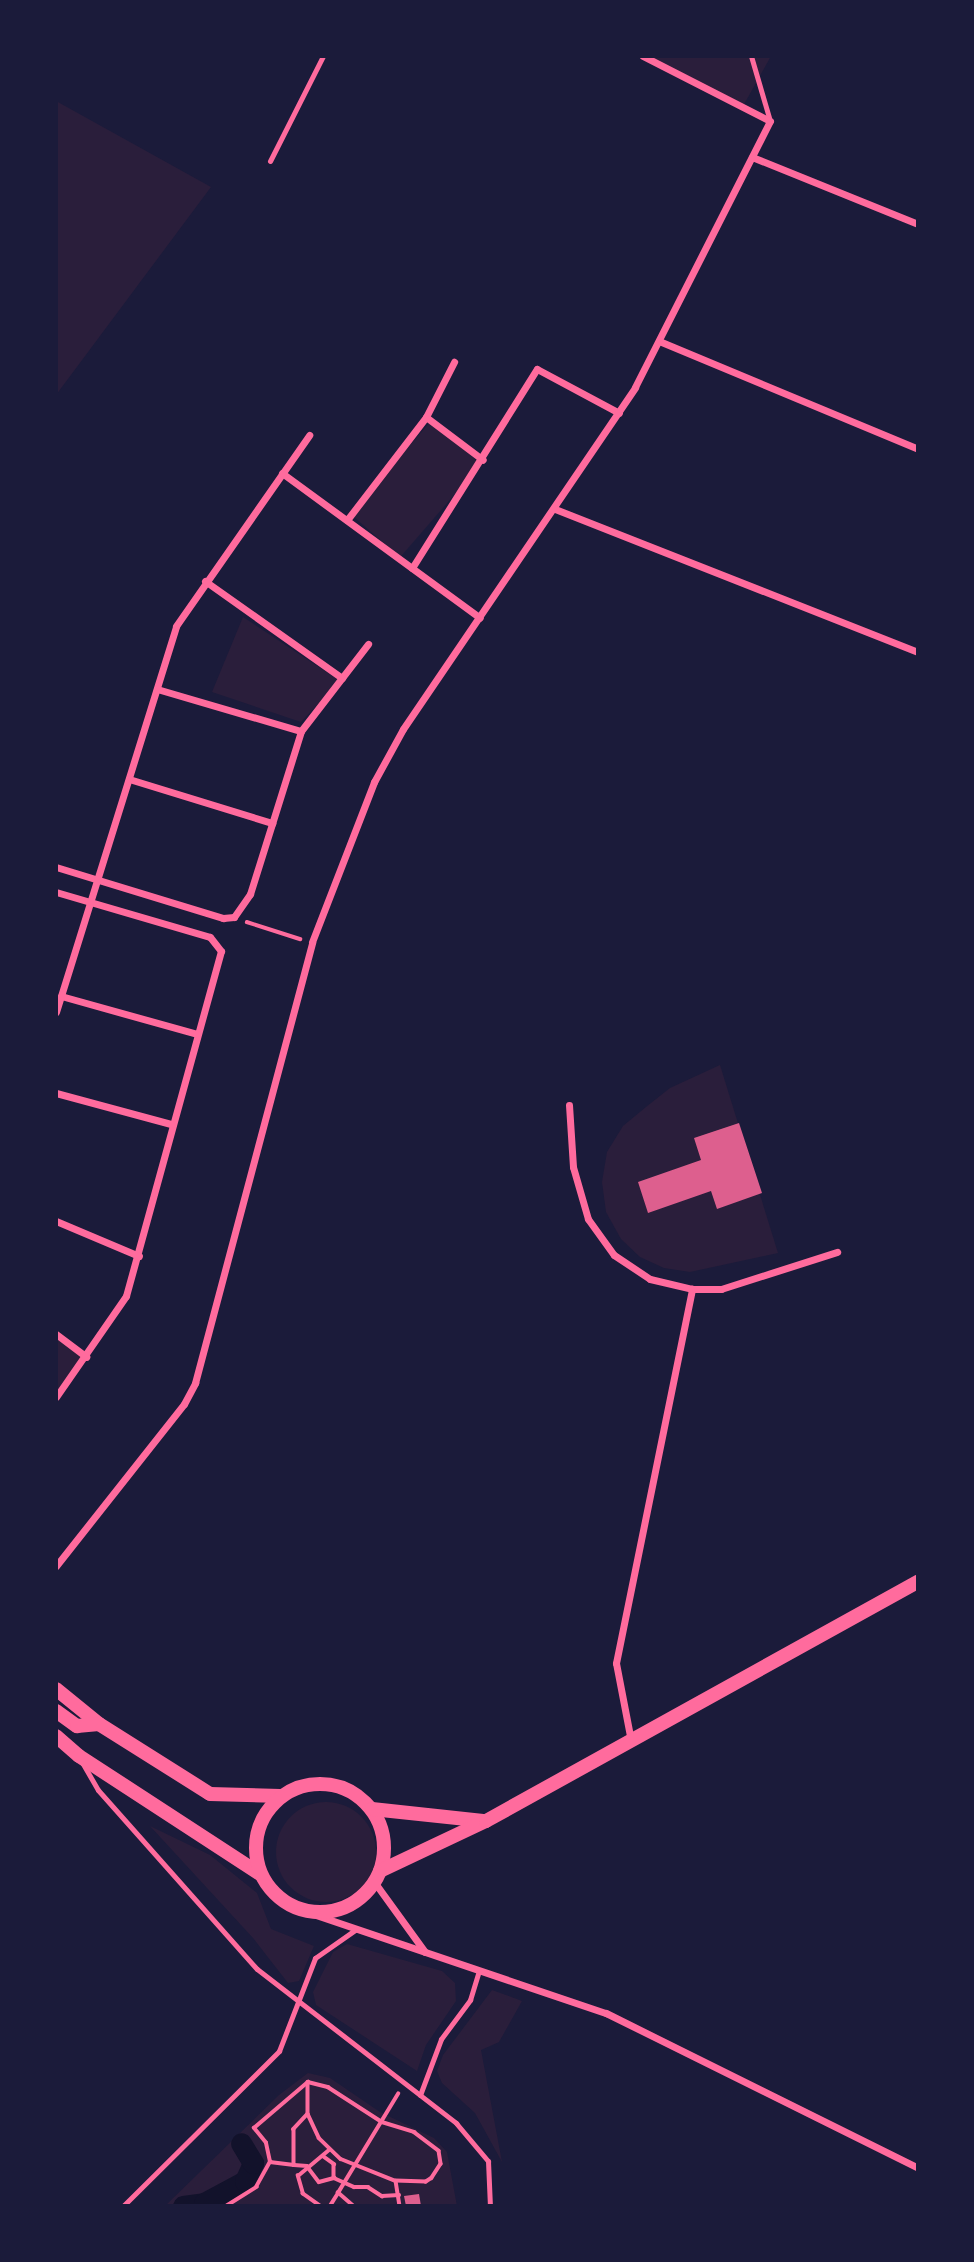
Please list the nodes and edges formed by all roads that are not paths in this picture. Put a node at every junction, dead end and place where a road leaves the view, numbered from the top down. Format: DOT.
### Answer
graph roads {
  1 [pos="324,56"];
  2 [pos="643,56"];
  3 [pos="751,56"];
  4 [pos="770,121"];
  5 [pos="752,157"];
  6 [pos="270,161"];
  7 [pos="918,224"];
  8 [pos="659,341"];
  9 [pos="454,362"];
  10 [pos="619,413"];
  11 [pos="426,417"];
  12 [pos="309,435"];
  13 [pos="918,449"];
  14 [pos="483,460"];
  15 [pos="282,473"];
  16 [pos="555,509"];
  17 [pos="346,520"];
  18 [pos="412,568"];
  19 [pos="205,582"];
  20 [pos="480,618"];
  21 [pos="368,644"];
  22 [pos="918,652"];
  23 [pos="342,678"];
  24 [pos="157,689"];
  25 [pos="301,731"];
  26 [pos="129,779"];
  27 [pos="272,823"];
  28 [pos="56,867"];
  29 [pos="98,880"];
  30 [pos="56,892"];
  31 [pos="90,902"];
  32 [pos="61,996"];
  33 [pos="56,1012"];
  34 [pos="197,1034"];
  35 [pos="56,1093"];
  36 [pos="569,1105"];
  37 [pos="171,1124"];
  38 [pos="56,1220"];
  39 [pos="837,1252"];
  40 [pos="139,1256"];
  41 [pos="692,1289"];
  42 [pos="56,1335"];
  43 [pos="86,1357"];
  44 [pos="56,1397"];
  45 [pos="56,1566"];
  46 [pos="918,1582"];
  47 [pos="56,1689"];
  48 [pos="56,1711"];
  49 [pos="99,1724"];
  50 [pos="56,1736"];
  51 [pos="631,1742"];
  52 [pos="79,1756"];
  53 [pos="280,1796"];
  54 [pos="372,1809"];
  55 [pos="486,1821"];
  56 [pos="260,1874"];
  57 [pos="378,1877"];
  58 [pos="304,1911"];
  59 [pos="355,1930"];
  60 [pos="425,1953"];
  61 [pos="479,1970"];
  62 [pos="297,2003"];
  63 [pos="420,2095"];
  64 [pos="918,2168"];
  65 [pos="123,2206"];
  66 [pos="490,2206"];
  1 -- 6 [label="lane"];
  2 -- 4 [label="street"];
  3 -- 4 [label="lane"];
  4 -- 5 [label="street"];
  5 -- 7 [label="street"];
  5 -- 8 [label="street"];
  8 -- 10 [label="street"];
  8 -- 13 [label="street"];
  9 -- 11 [label="street"];
  10 -- 14 [label="street"];
  10 -- 16 [label="street"];
  11 -- 14 [label="street"];
  11 -- 17 [label="street"];
  12 -- 15 [label="street"];
  14 -- 18 [label="street"];
  15 -- 17 [label="street"];
  15 -- 19 [label="street"];
  16 -- 20 [label="street"];
  16 -- 22 [label="street"];
  17 -- 18 [label="street"];
  18 -- 20 [label="street"];
  19 -- 23 [label="street"];
  19 -- 24 [label="street"];
  20 -- 45 [label="street"];
  21 -- 23 [label="street"];
  23 -- 25 [label="street"];
  24 -- 25 [label="street"];
  24 -- 26 [label="street"];
  25 -- 27 [label="street"];
  26 -- 27 [label="street"];
  26 -- 29 [label="street"];
  27 -- 29 [label="street"];
  28 -- 29 [label="street"];
  29 -- 31 [label="street"];
  30 -- 31 [label="street"];
  31 -- 32 [label="street"];
  31 -- 34 [label="street"];
  32 -- 33 [label="street"];
  32 -- 34 [label="street"];
  34 -- 37 [label="street"];
  35 -- 37 [label="street"];
  36 -- 41 [label="street"];
  37 -- 40 [label="street"];
  38 -- 40 [label="street"];
  39 -- 41 [label="street"];
  40 -- 43 [label="street"];
  41 -- 51 [label="street"];
  42 -- 43 [label="street"];
  43 -- 44 [label="street"];
  46 -- 51 [label="main road"];
  47 -- 49 [label="main road"];
  48 -- 49 [label="main road"];
  49 -- 53 [label="main road"];
  50 -- 52 [label="main road"];
  51 -- 55 [label="main road"];
  52 -- 56 [label="main road"];
  52 -- 62 [label="lane"];
  53 -- 54 [label="main road"];
  53 -- 56 [label="main road"];
  54 -- 55 [label="main road"];
  54 -- 57 [label="main road"];
  55 -- 57 [label="main road"];
  56 -- 58 [label="main road"];
  57 -- 58 [label="main road"];
  57 -- 60 [label="street"];
  58 -- 59 [label="street"];
  59 -- 60 [label="street"];
  59 -- 62 [label="lane"];
  60 -- 61 [label="street"];
  61 -- 63 [label="lane"];
  61 -- 64 [label="street"];
  62 -- 63 [label="lane"];
  62 -- 65 [label="lane"];
  63 -- 66 [label="lane"];
}
